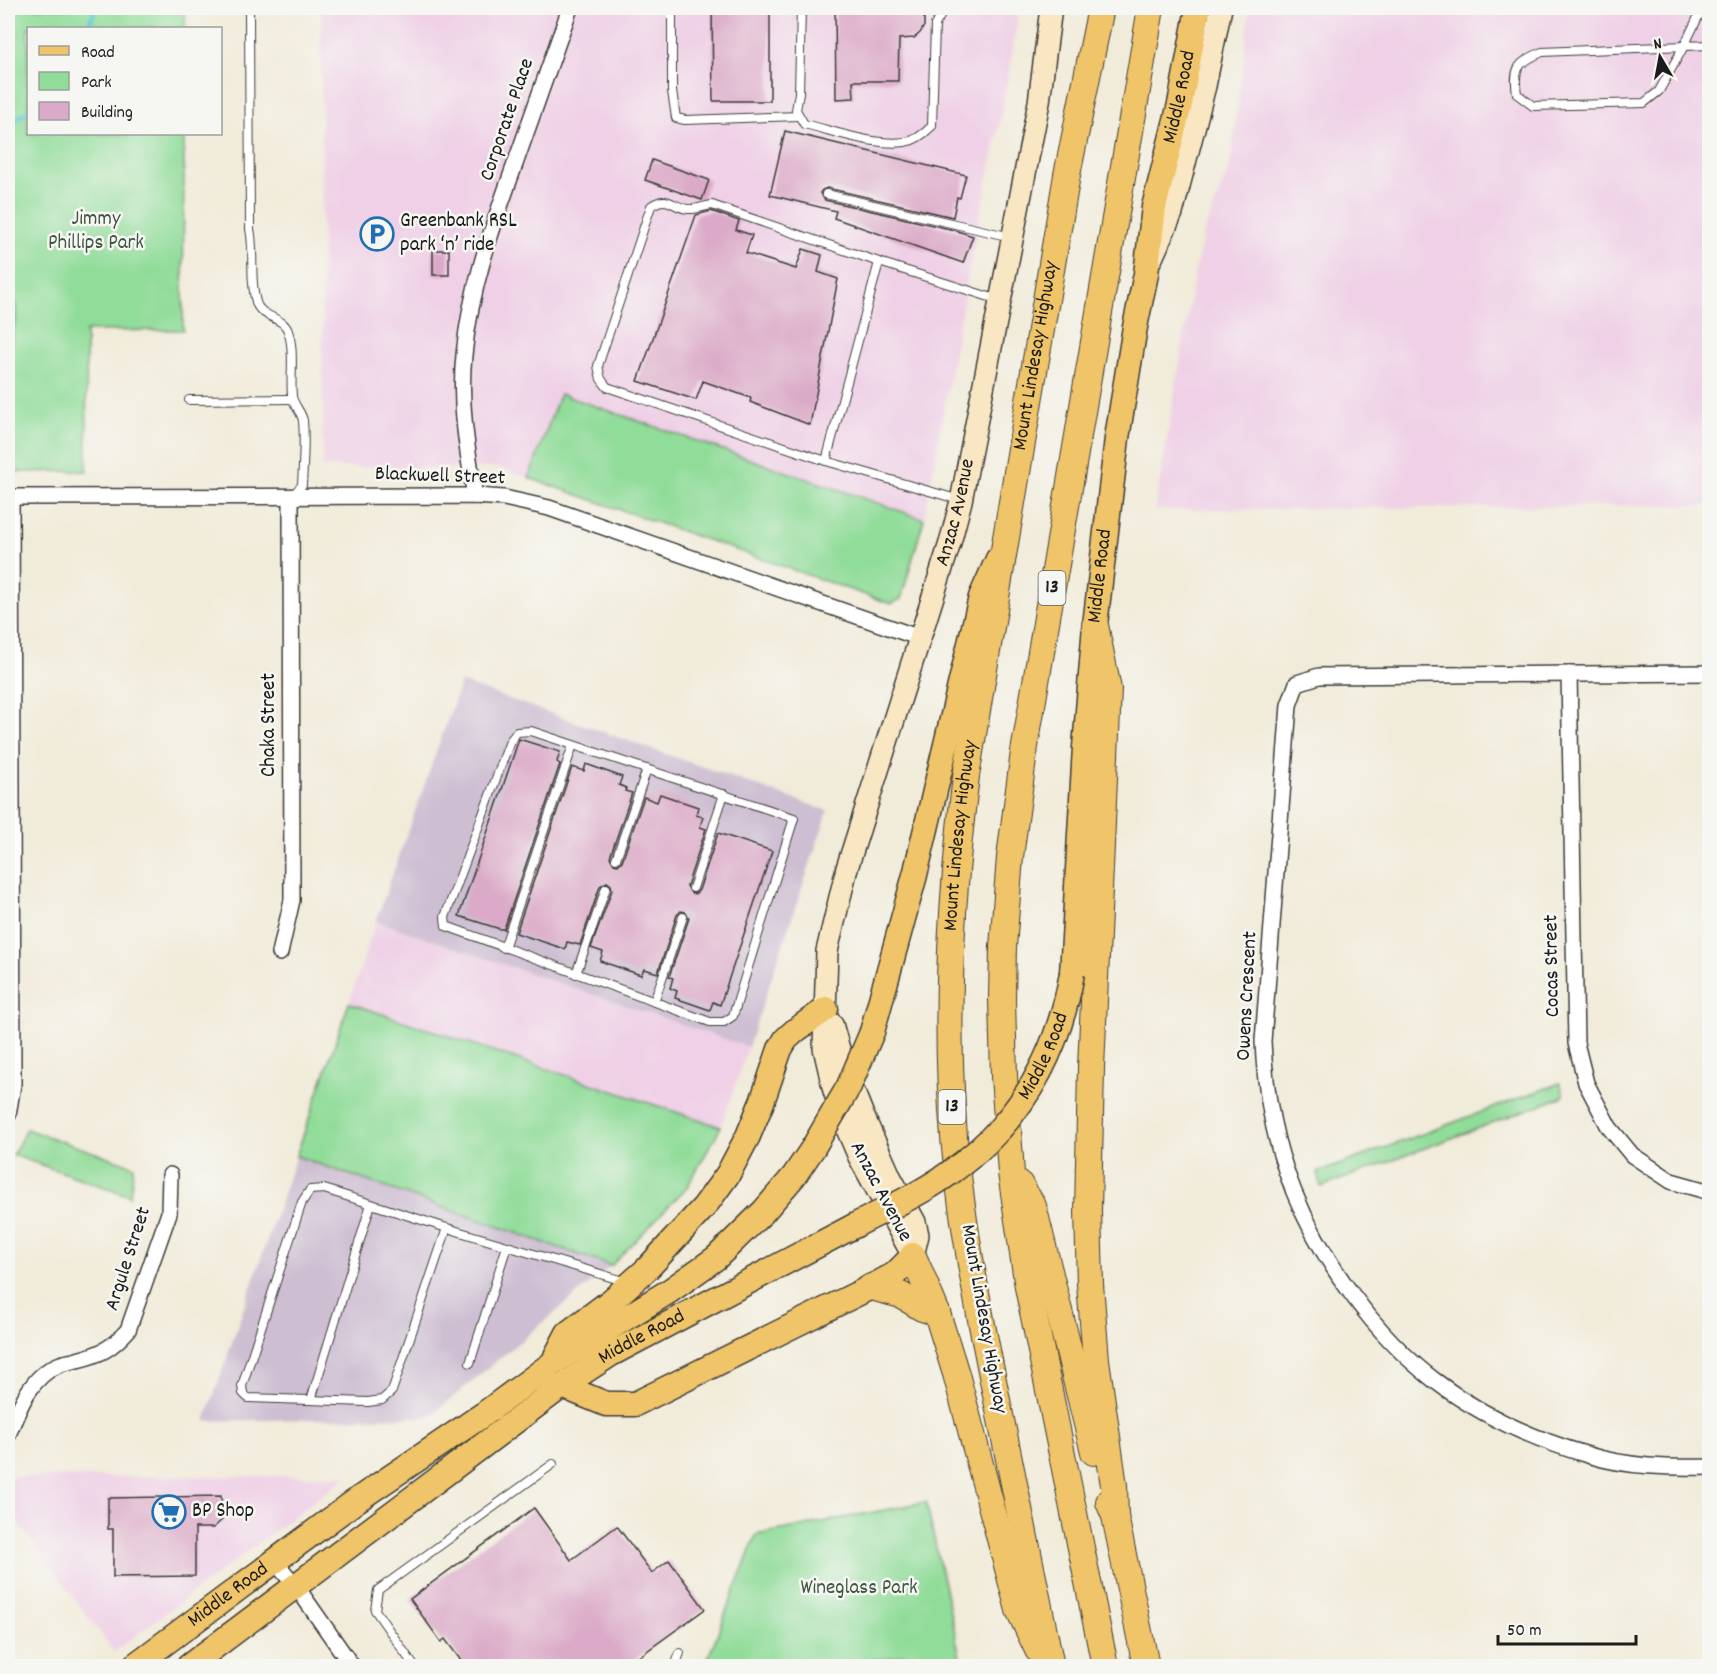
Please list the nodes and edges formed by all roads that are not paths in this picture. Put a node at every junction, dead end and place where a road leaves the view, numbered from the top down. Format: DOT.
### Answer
graph roads {
  1 [pos="249,8"];
  2 [pos="570,8"];
  3 [pos="672,8"];
  4 [pos="801,8"];
  5 [pos="945,8"];
  6 [pos="1052,8"];
  7 [pos="1101,8"];
  8 [pos="1150,8"];
  9 [pos="1198,8"];
  10 [pos="1221,8"];
  11 [pos="1700,9"];
  12 [pos="1710,45"];
  13 [pos="1684,46"];
  14 [pos="800,116"];
  15 [pos="826,194"];
  16 [pos="1013,237"];
  17 [pos="879,262"];
  18 [pos="1146,274"];
  19 [pos="1000,301"];
  20 [pos="292,399"];
  21 [pos="189,400"];
  22 [pos="826,461"];
  23 [pos="291,496"];
  24 [pos="475,496"];
  25 [pos="9,497"];
  26 [pos="961,501"];
  27 [pos="1006,542"];
  28 [pos="1095,625"];
  29 [pos="920,638"];
  30 [pos="1710,673"];
  31 [pos="1569,674"];
  32 [pos="10,716"];
  33 [pos="573,745"];
  34 [pos="647,769"];
  35 [pos="724,794"];
  36 [pos="616,859"];
  37 [pos="606,888"];
  38 [pos="693,888"];
  39 [pos="10,915"];
  40 [pos="683,917"];
  41 [pos="504,948"];
  42 [pos="280,953"];
  43 [pos="576,974"];
  44 [pos="654,1002"];
  45 [pos="826,1009"];
  46 [pos="8,1115"];
  47 [pos="1011,1173"];
  48 [pos="170,1175"];
  49 [pos="1710,1192"];
  50 [pos="371,1204"];
  51 [pos="447,1228"];
  52 [pos="507,1246"];
  53 [pos="913,1256"];
  54 [pos="631,1283"];
  55 [pos="871,1287"];
  56 [pos="937,1314"];
  57 [pos="471,1363"];
  58 [pos="553,1363"];
  59 [pos="562,1386"];
  60 [pos="312,1400"];
  61 [pos="8,1435"];
  62 [pos="553,1464"];
  63 [pos="1710,1467"];
  64 [pos="1115,1516"];
  65 [pos="275,1562"];
  66 [pos="296,1586"];
  67 [pos="680,1653"];
  68 [pos="134,1666"];
  69 [pos="189,1666"];
  70 [pos="352,1666"];
  71 [pos="414,1666"];
  72 [pos="675,1666"];
  73 [pos="1046,1666"];
  74 [pos="1051,1666"];
  75 [pos="1105,1666"];
  76 [pos="1146,1666"];
  1 -- 20 [label="lane"];
  2 -- 24 [label="street, Corporate Place"];
  3 -- 14 [label="lane"];
  4 -- 14 [label="lane"];
  5 -- 14 [label="lane"];
  6 -- 16 [label="main road, Anzac Avenue"];
  7 -- 27 [label="highway, Mount Lindesay Highway / 13"];
  8 -- 47 [label="highway, 13"];
  9 -- 18 [label="main road, Middle Road"];
  10 -- 18 [label="main road"];
  11 -- 13 [label="lane"];
  12 -- 13 [label="lane"];
  13 -- 13 [label="lane"];
  15 -- 16 [label="lane"];
  16 -- 19 [label="main road, Anzac Avenue"];
  17 -- 19 [label="lane"];
  17 -- 22 [label="lane"];
  17 -- 22 [label="lane"];
  18 -- 28 [label="main road, Middle Road"];
  19 -- 26 [label="main road, Anzac Avenue"];
  20 -- 21 [label="lane"];
  20 -- 23 [label="lane"];
  22 -- 26 [label="lane"];
  23 -- 24 [label="street, Blackwell Street"];
  23 -- 25 [label="street, Blackwell Street"];
  23 -- 42 [label="street, Chaka Street"];
  24 -- 29 [label="street, Blackwell Street"];
  25 -- 32 [label="street"];
  26 -- 29 [label="main road, Anzac Avenue"];
  27 -- 58 [label="main road, Middle Road, bridge"];
  27 -- 74 [label="highway, Mount Lindesay Highway / 13"];
  28 -- 59 [label="main road, Middle Road, bridge"];
  28 -- 64 [label="highway"];
  29 -- 45 [label="main road, Anzac Avenue"];
  30 -- 31 [label="street, Owens Crescent"];
  31 -- 49 [label="street, Cocas Street"];
  31 -- 63 [label="street, Owens Crescent"];
  32 -- 39 [label="street"];
  33 -- 34 [label="lane"];
  33 -- 41 [label="lane"];
  33 -- 41 [label="lane"];
  34 -- 35 [label="lane"];
  34 -- 36 [label="lane"];
  35 -- 38 [label="lane"];
  35 -- 44 [label="lane"];
  37 -- 43 [label="lane"];
  39 -- 46 [label="street"];
  40 -- 44 [label="lane"];
  41 -- 43 [label="lane"];
  43 -- 44 [label="lane"];
  45 -- 53 [label="main road, Anzac Avenue"];
  45 -- 54 [label="main road"];
  47 -- 64 [label="highway"];
  47 -- 75 [label="highway, 13"];
  48 -- 61 [label="street, Argule Street"];
  50 -- 51 [label="lane"];
  50 -- 60 [label="lane"];
  50 -- 60 [label="lane"];
  51 -- 52 [label="lane"];
  51 -- 60 [label="lane"];
  52 -- 54 [label="lane"];
  52 -- 57 [label="lane"];
  53 -- 55 [label="main road"];
  53 -- 56 [label="highway"];
  54 -- 58 [label="main road"];
  55 -- 56 [label="highway"];
  55 -- 59 [label="main road"];
  56 -- 73 [label="highway"];
  58 -- 65 [label="main road, Middle Road"];
  59 -- 66 [label="main road, Middle Road"];
  62 -- 71 [label="lane"];
  64 -- 76 [label="highway"];
  65 -- 66 [label="street"];
  65 -- 68 [label="main road, Middle Road"];
  66 -- 69 [label="main road, Middle Road"];
  66 -- 70 [label="street"];
  67 -- 72 [label="lane"];
}
